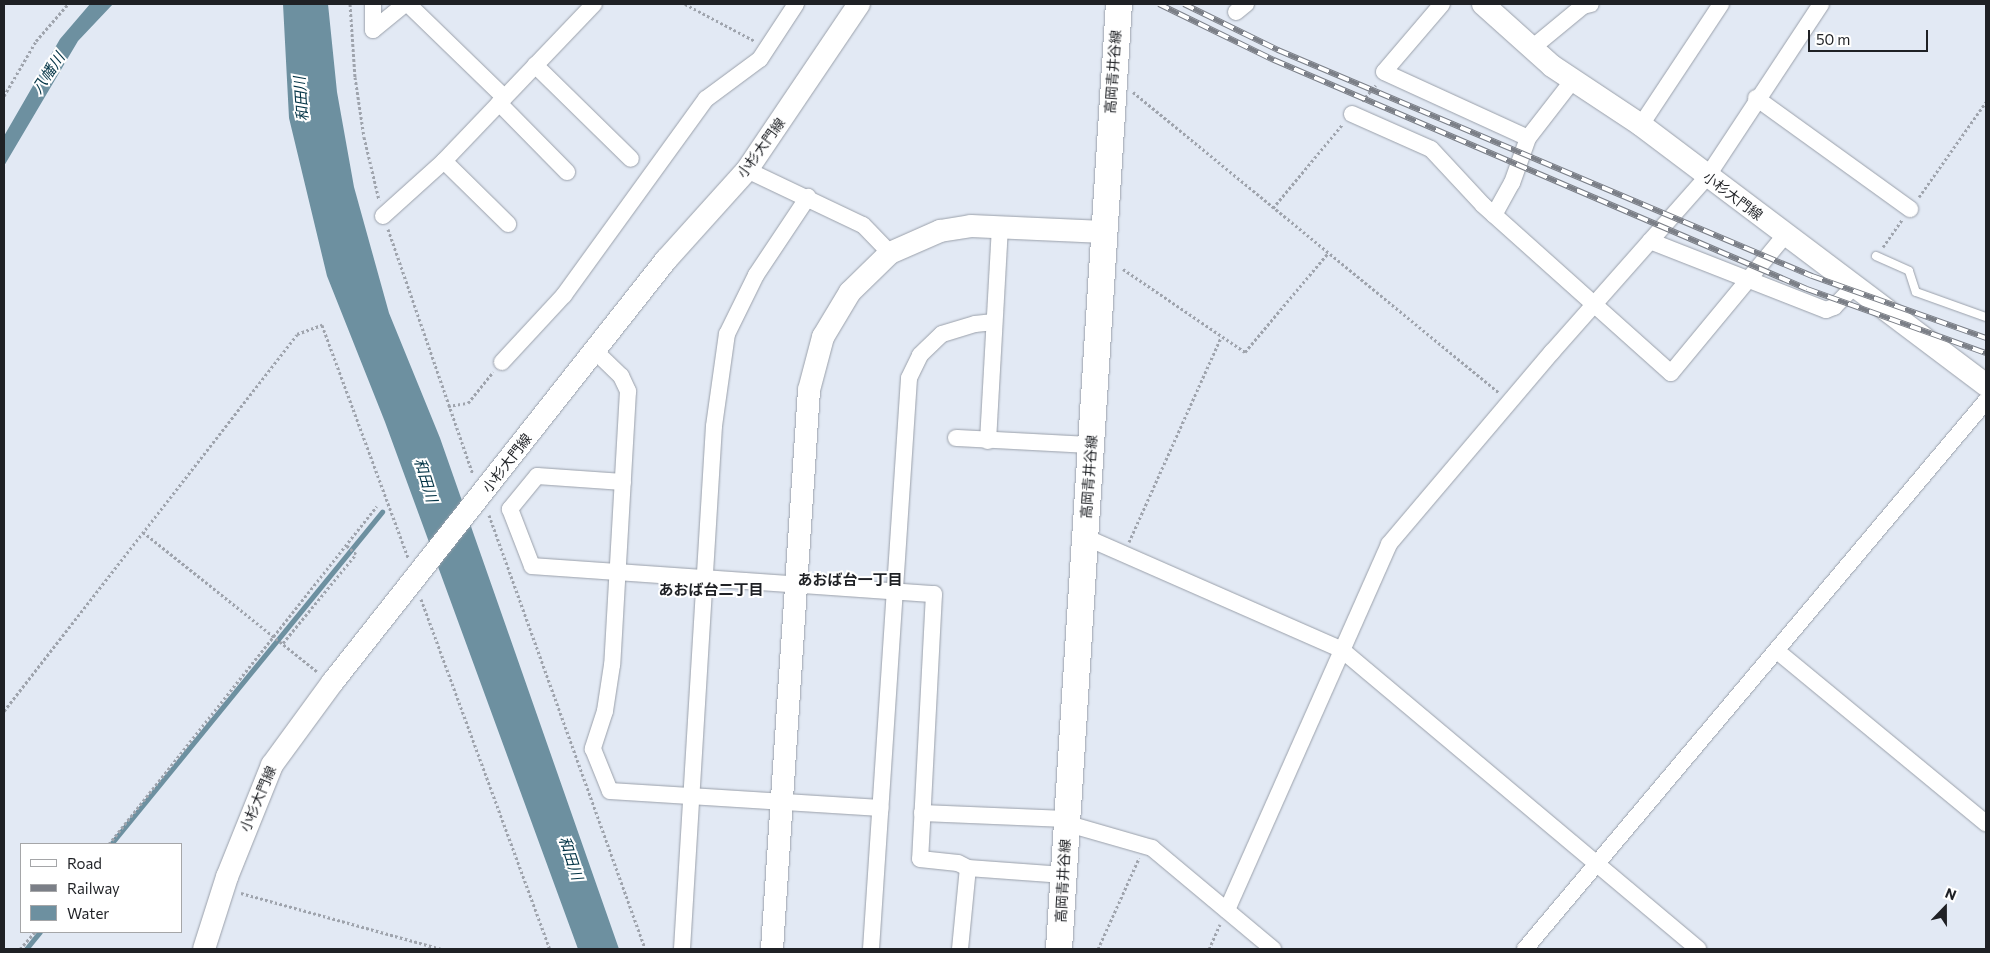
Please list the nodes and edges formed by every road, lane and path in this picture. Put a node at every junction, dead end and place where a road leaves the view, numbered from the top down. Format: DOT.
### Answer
graph roads {
  1 [pos="68,4"];
  2 [pos="373,4"];
  3 [pos="406,4"];
  4 [pos="594,4"];
  5 [pos="685,4"];
  6 [pos="796,4"];
  7 [pos="860,4"];
  8 [pos="1119,4"];
  9 [pos="1442,4"];
  10 [pos="1483,4"];
  11 [pos="1591,4"];
  12 [pos="1721,4"];
  13 [pos="1821,4"];
  14 [pos="768,48"];
  15 [pos="1532,48"];
  16 [pos="535,65"];
  17 [pos="1387,74"];
  18 [pos="1573,80"];
  19 [pos="1112,82"];
  20 [pos="4,96"];
  21 [pos="1756,98"];
  22 [pos="501,100"];
  23 [pos="1986,102"];
  24 [pos="1352,114"];
  25 [pos="1641,125"];
  26 [pos="1528,138"];
  27 [pos="631,159"];
  28 [pos="444,161"];
  29 [pos="747,170"];
  30 [pos="567,172"];
  31 [pos="1707,177"];
  32 [pos="808,197"];
  33 [pos="1273,208"];
  34 [pos="1910,209"];
  35 [pos="1494,214"];
  36 [pos="383,216"];
  37 [pos="508,224"];
  38 [pos="1000,227"];
  39 [pos="1104,232"];
  40 [pos="1785,235"];
  41 [pos="1650,242"];
  42 [pos="890,253"];
  43 [pos="1328,253"];
  44 [pos="1876,256"];
  45 [pos="1102,260"];
  46 [pos="1749,280"];
  47 [pos="1854,286"];
  48 [pos="1592,306"];
  49 [pos="1986,318"];
  50 [pos="994,322"];
  51 [pos="1221,337"];
  52 [pos="595,351"];
  53 [pos="502,362"];
  54 [pos="1986,385"];
  55 [pos="1986,401"];
  56 [pos="1509,402"];
  57 [pos="448,406"];
  58 [pos="956,438"];
  59 [pos="988,441"];
  60 [pos="1091,445"];
  61 [pos="623,482"];
  62 [pos="378,506"];
  63 [pos="143,532"];
  64 [pos="1085,537"];
  65 [pos="347,546"];
  66 [pos="1124,554"];
  67 [pos="615,572"];
  68 [pos="417,576"];
  69 [pos="708,578"];
  70 [pos="796,584"];
  71 [pos="893,590"];
  72 [pos="275,637"];
  73 [pos="283,644"];
  74 [pos="1342,650"];
  75 [pos="1777,651"];
  76 [pos="332,683"];
  77 [pos="4,710"];
  78 [pos="693,798"];
  79 [pos="781,802"];
  80 [pos="880,808"];
  81 [pos="922,813"];
  82 [pos="1066,821"];
  83 [pos="1986,823"];
  84 [pos="110,843"];
  85 [pos="1144,846"];
  86 [pos="1596,863"];
  87 [pos="968,868"];
  88 [pos="1064,875"];
  89 [pos="224,889"];
  90 [pos="1226,910"];
  91 [pos="34,933"];
  92 [pos="20,949"];
  93 [pos="204,949"];
  94 [pos="442,949"];
  95 [pos="550,949"];
  96 [pos="682,949"];
  97 [pos="772,949"];
  98 [pos="871,949"];
  99 [pos="960,949"];
  100 [pos="1059,949"];
  101 [pos="1098,949"];
  102 [pos="1209,949"];
  103 [pos="1273,949"];
  104 [pos="1525,949"];
  105 [pos="1698,949"];
  1 -- 20 [label="path"];
  2 -- 3 [label="street"];
  3 -- 22 [label="street"];
  4 -- 16 [label="street"];
  5 -- 14 [label="path"];
  6 -- 14 [label="street"];
  7 -- 29 [label="main road, 小杉大門線"];
  8 -- 19 [label="main road, 高岡青井谷線"];
  9 -- 17 [label="street"];
  10 -- 15 [label="main road, 小杉大門線"];
  11 -- 15 [label="street"];
  12 -- 25 [label="street"];
  13 -- 21 [label="street"];
  14 -- 53 [label="street"];
  15 -- 18 [label="main road, 小杉大門線"];
  16 -- 22 [label="street"];
  16 -- 27 [label="street"];
  17 -- 24 [label="path"];
  17 -- 26 [label="street"];
  18 -- 25 [label="main road, 小杉大門線"];
  18 -- 26 [label="street"];
  19 -- 33 [label="path"];
  19 -- 39 [label="main road, 高岡青井谷線"];
  21 -- 31 [label="street"];
  21 -- 34 [label="street"];
  22 -- 28 [label="street"];
  22 -- 30 [label="street"];
  23 -- 34 [label="path"];
  24 -- 33 [label="path"];
  24 -- 35 [label="street"];
  25 -- 31 [label="main road, 小杉大門線"];
  26 -- 35 [label="street"];
  28 -- 36 [label="street"];
  28 -- 37 [label="street"];
  29 -- 32 [label="street"];
  29 -- 52 [label="main road, 小杉大門線"];
  31 -- 40 [label="main road, 小杉大門線"];
  31 -- 41 [label="street"];
  32 -- 42 [label="street"];
  32 -- 69 [label="street"];
  33 -- 43 [label="path"];
  34 -- 44 [label="path"];
  35 -- 48 [label="street"];
  38 -- 39 [label="main road"];
  38 -- 42 [label="main road"];
  38 -- 50 [label="street"];
  39 -- 45 [label="main road, 高岡青井谷線"];
  40 -- 46 [label="street"];
  40 -- 47 [label="main road, 小杉大門線"];
  41 -- 46 [label="street"];
  41 -- 48 [label="street"];
  42 -- 70 [label="main road"];
  43 -- 51 [label="path"];
  43 -- 56 [label="path"];
  44 -- 49 [label="lane"];
  45 -- 51 [label="path"];
  45 -- 60 [label="main road, 高岡青井谷線"];
  46 -- 47 [label="street"];
  46 -- 48 [label="street"];
  47 -- 54 [label="main road, 小杉大門線"];
  48 -- 56 [label="street"];
  50 -- 59 [label="street"];
  50 -- 71 [label="street"];
  51 -- 66 [label="path"];
  52 -- 61 [label="street"];
  52 -- 68 [label="main road, 小杉大門線"];
  53 -- 57 [label="path"];
  55 -- 75 [label="street"];
  56 -- 74 [label="street"];
  58 -- 59 [label="street"];
  59 -- 60 [label="street"];
  60 -- 64 [label="main road, 高岡青井谷線"];
  61 -- 67 [label="street"];
  61 -- 67 [label="street"];
  62 -- 65 [label="path"];
  63 -- 68 [label="path"];
  63 -- 72 [label="path"];
  63 -- 77 [label="path"];
  64 -- 66 [label="street"];
  64 -- 82 [label="main road, 高岡青井谷線"];
  65 -- 72 [label="path"];
  65 -- 73 [label="path"];
  66 -- 74 [label="street"];
  67 -- 69 [label="street"];
  67 -- 78 [label="street"];
  68 -- 76 [label="main road, 小杉大門線"];
  68 -- 95 [label="path"];
  69 -- 70 [label="street"];
  69 -- 78 [label="street"];
  70 -- 71 [label="street"];
  70 -- 79 [label="main road"];
  71 -- 80 [label="street"];
  71 -- 81 [label="street"];
  72 -- 73 [label="path"];
  72 -- 84 [label="path"];
  73 -- 76 [label="path"];
  74 -- 86 [label="street"];
  74 -- 90 [label="street"];
  75 -- 83 [label="street"];
  75 -- 86 [label="street"];
  76 -- 89 [label="main road, 小杉大門線"];
  78 -- 79 [label="street"];
  78 -- 96 [label="street"];
  79 -- 80 [label="street"];
  79 -- 97 [label="main road"];
  80 -- 98 [label="street"];
  81 -- 82 [label="street"];
  81 -- 87 [label="street"];
  82 -- 85 [label="street"];
  82 -- 88 [label="main road, 高岡青井谷線"];
  85 -- 90 [label="street"];
  85 -- 101 [label="path"];
  86 -- 104 [label="street"];
  86 -- 105 [label="street"];
  87 -- 88 [label="street"];
  87 -- 99 [label="street"];
  88 -- 100 [label="main road, 高岡青井谷線"];
  89 -- 93 [label="main road, 小杉大門線"];
  89 -- 94 [label="path"];
  90 -- 102 [label="path"];
  90 -- 103 [label="street"];
  91 -- 92 [label="path"];
}
